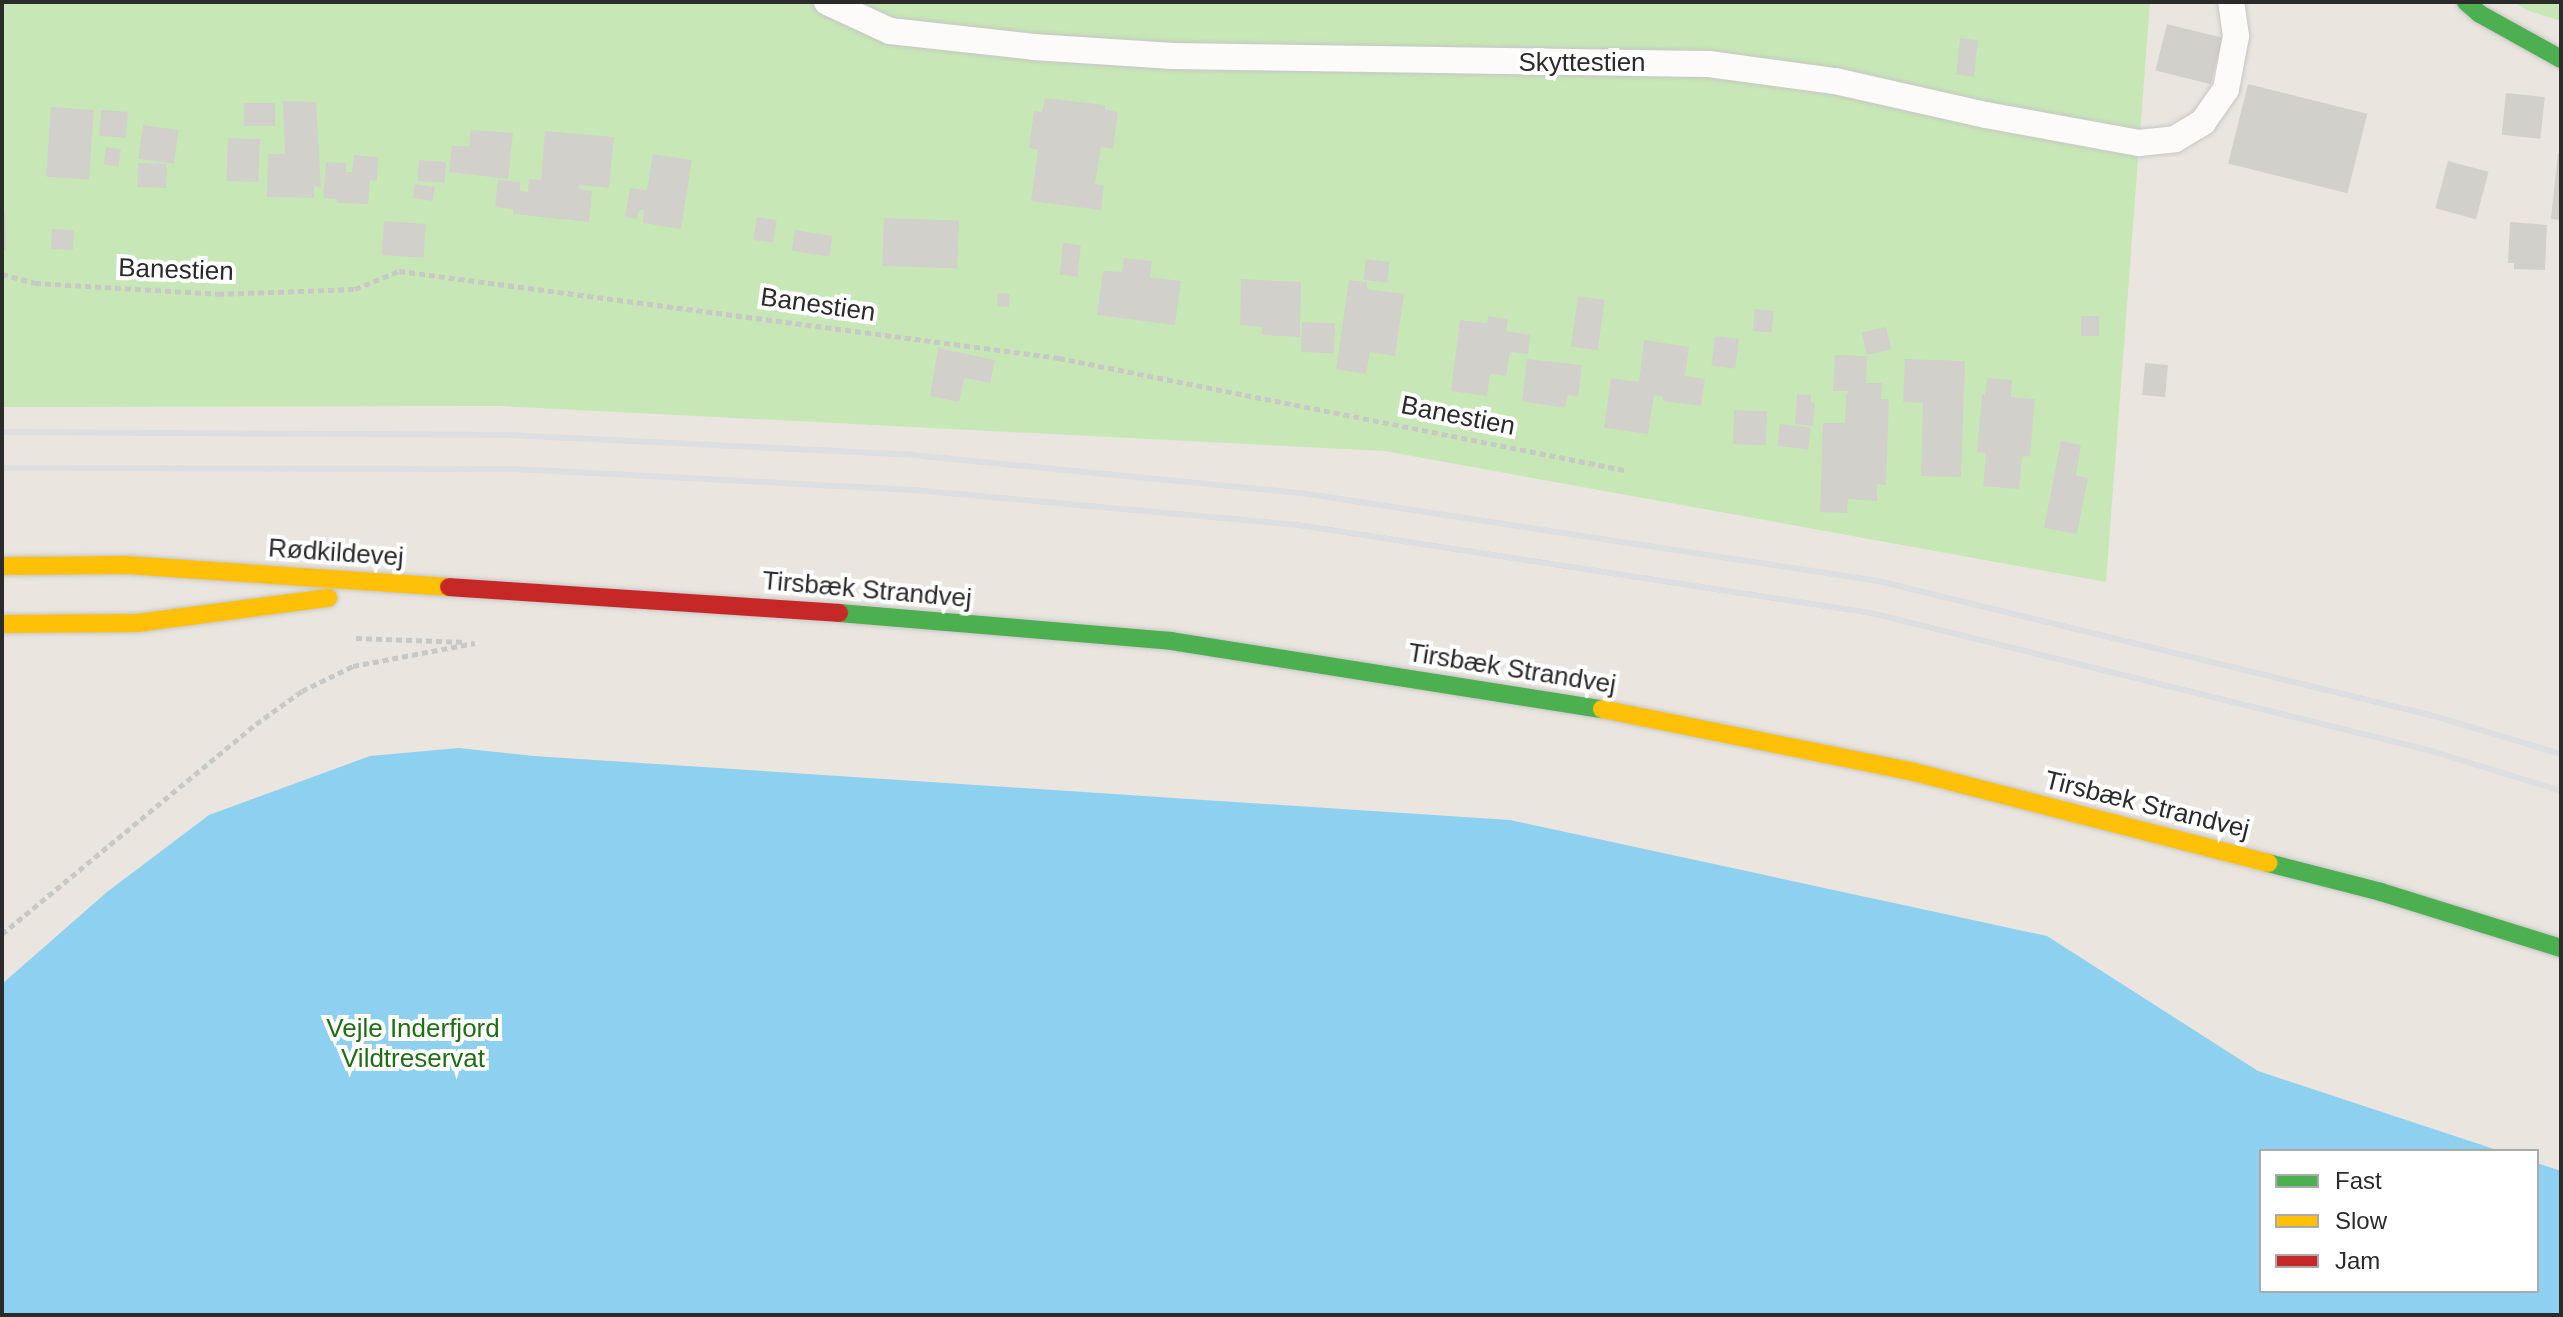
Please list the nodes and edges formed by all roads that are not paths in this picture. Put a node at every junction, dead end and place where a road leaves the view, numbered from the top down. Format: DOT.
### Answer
graph roads {
  1 [pos="827,2"];
  2 [pos="2231,2"];
  3 [pos="2466,2"];
  4 [pos="2561,59"];
  5 [pos="2,566"];
  6 [pos="429,585"];
  7 [pos="2,624"];
  8 [pos="2561,948"];
  1 -- 2 [label="lane, Skyttestien"];
  3 -- 4 [label="street"];
  5 -- 6 [label="street, Rødkildevej"];
  6 -- 7 [label="street, Rødkildevej"];
  6 -- 8 [label="street, Tirsbæk Strandvej"];
}
